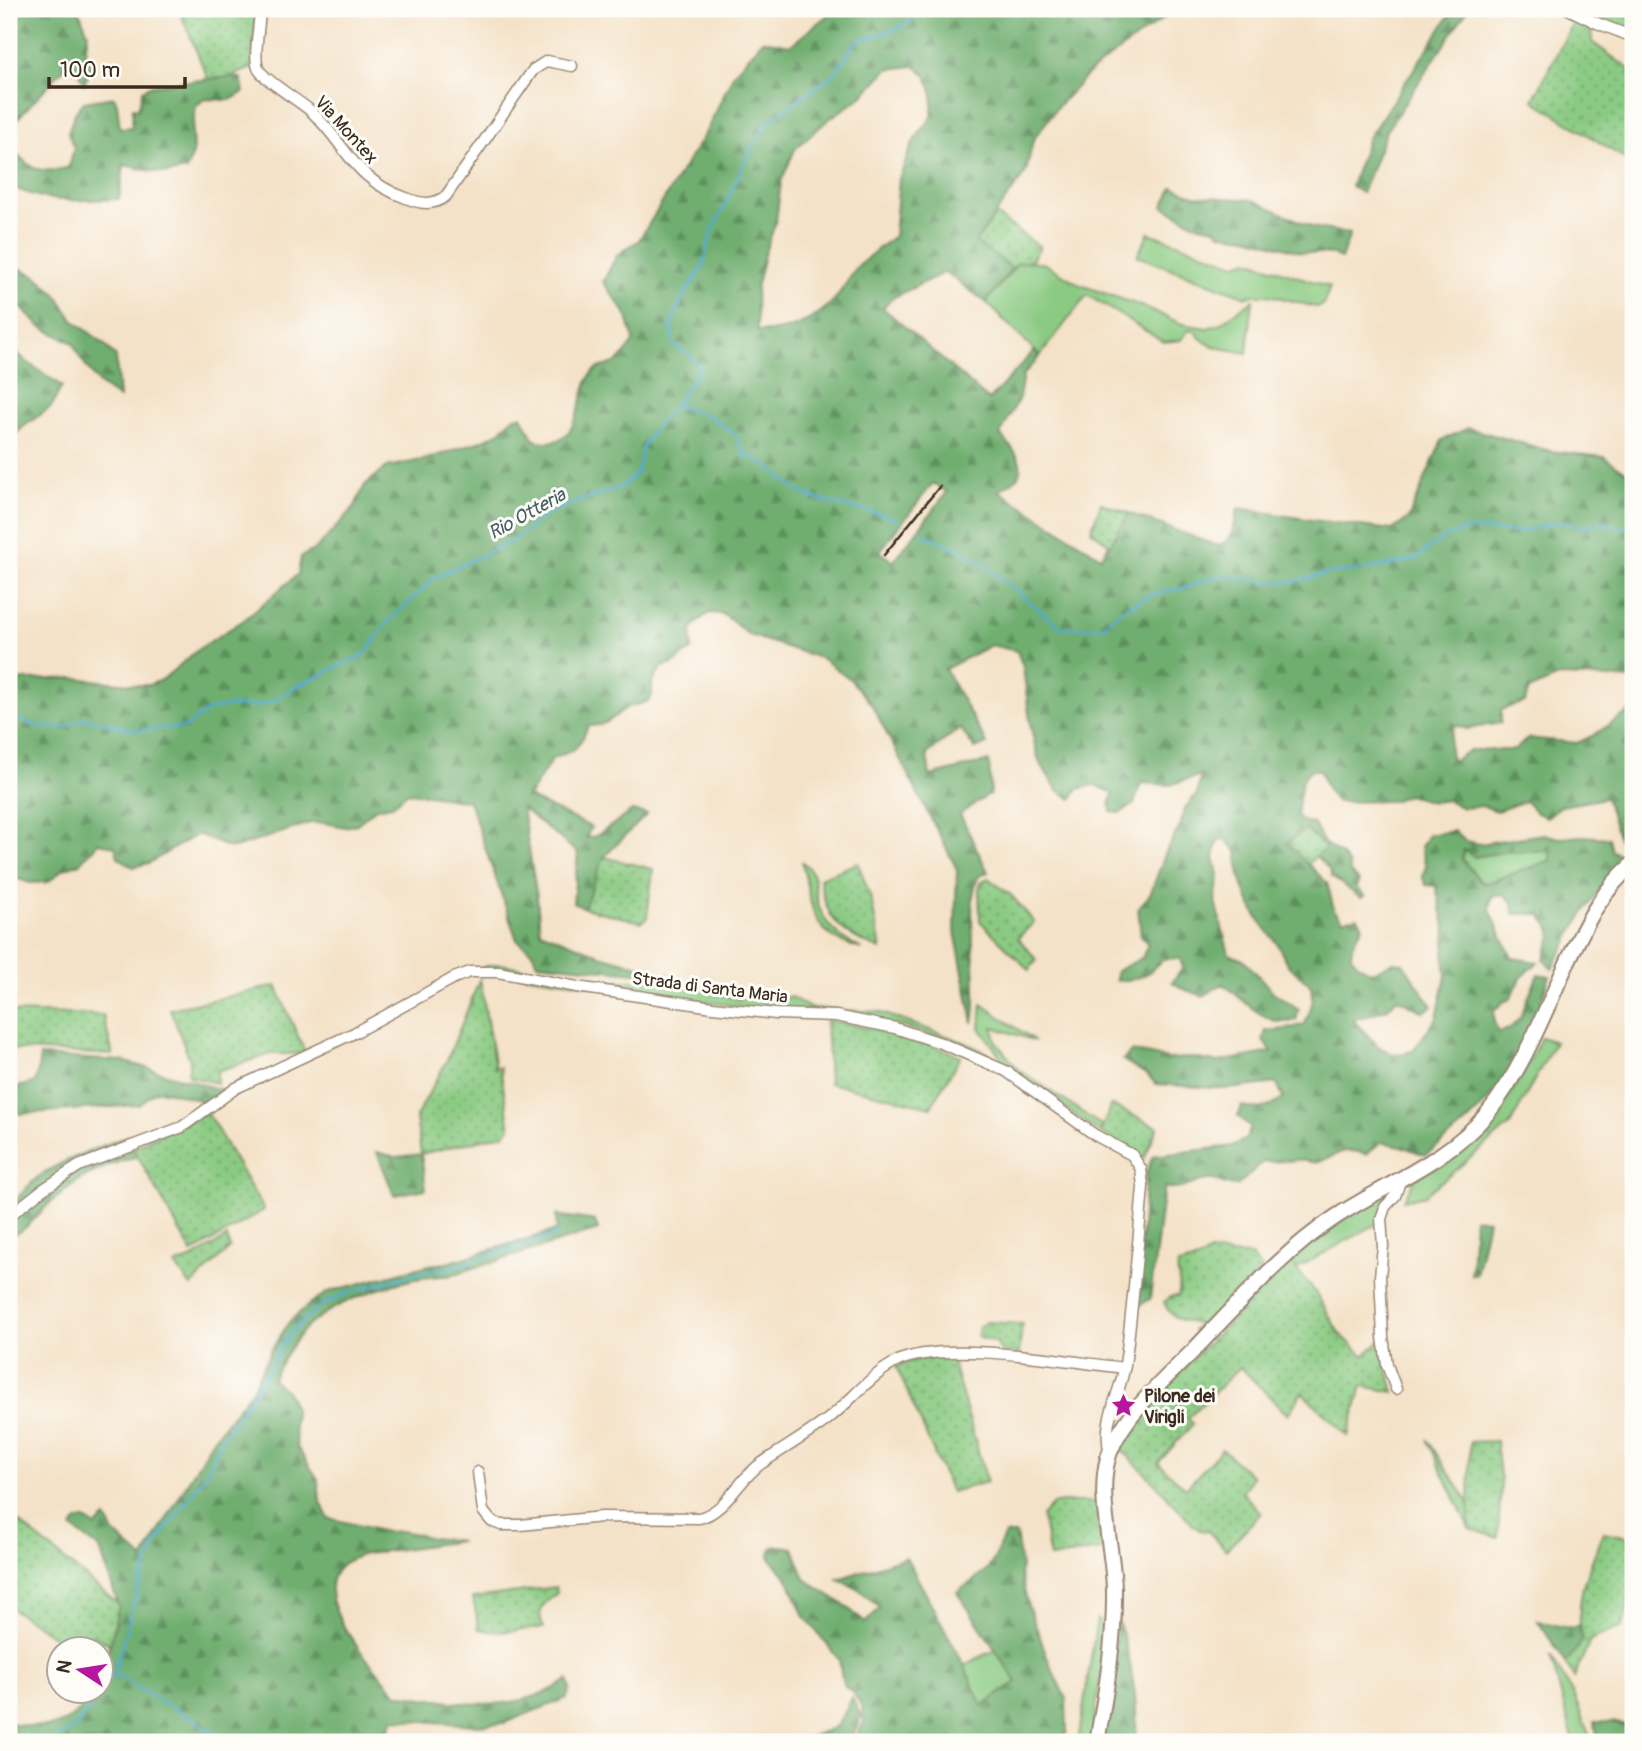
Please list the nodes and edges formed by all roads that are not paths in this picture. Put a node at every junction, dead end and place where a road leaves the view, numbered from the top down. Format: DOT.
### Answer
graph roads {
  1 [pos="260,9"];
  2 [pos="1568,9"];
  3 [pos="1633,37"];
  4 [pos="572,66"];
  5 [pos="1633,864"];
  6 [pos="1401,1179"];
  7 [pos="9,1216"];
  8 [pos="1124,1368"];
  9 [pos="1396,1389"];
  10 [pos="1110,1453"];
  11 [pos="478,1472"];
  12 [pos="1097,1742"];
  1 -- 4 [label="street, Via Montex"];
  2 -- 3 [label="street"];
  5 -- 6 [label="main road"];
  6 -- 9 [label="street"];
  6 -- 10 [label="main road"];
  7 -- 8 [label="street, Strada di Santa Maria"];
  8 -- 10 [label="street, Strada di Santa Maria"];
  8 -- 11 [label="street"];
  10 -- 12 [label="main road"];
}
